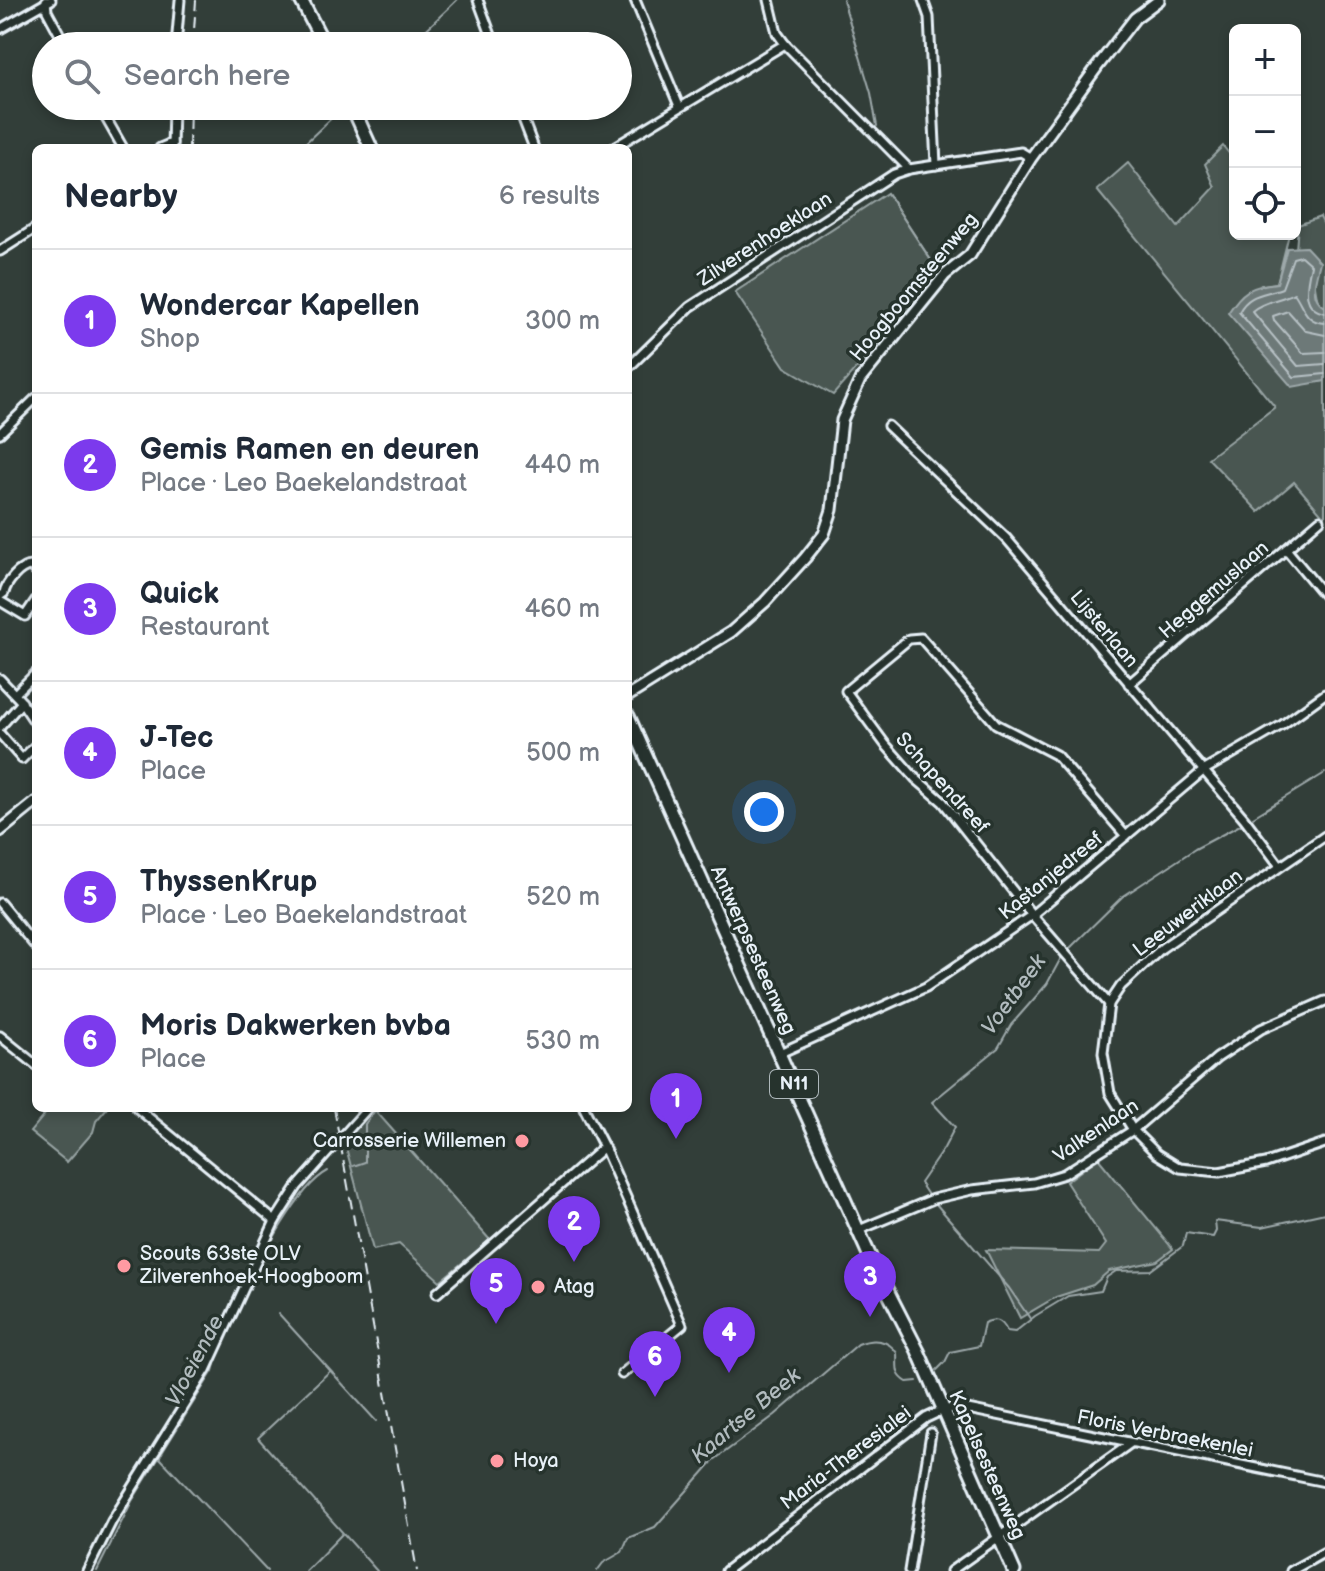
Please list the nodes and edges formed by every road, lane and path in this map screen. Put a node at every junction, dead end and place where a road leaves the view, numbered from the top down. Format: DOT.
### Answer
graph roads {
  1 [pos="180,0"];
  2 [pos="478,0"];
  3 [pos="635,0"];
  4 [pos="769,0"];
  5 [pos="923,0"];
  6 [pos="1159,0"];
  7 [pos="46,1"];
  8 [pos="304,2"];
  9 [pos="0,29"];
  10 [pos="60,32"];
  11 [pos="177,32"];
  12 [pos="318,32"];
  13 [pos="490,32"];
  14 [pos="785,44"];
  15 [pos="679,106"];
  16 [pos="107,120"];
  17 [pos="173,120"];
  18 [pos="358,120"];
  19 [pos="523,120"];
  20 [pos="121,144"];
  21 [pos="172,144"];
  22 [pos="369,144"];
  23 [pos="532,144"];
  24 [pos="619,144"];
  25 [pos="1031,158"];
  26 [pos="936,165"];
  27 [pos="909,169"];
  28 [pos="32,231"];
  29 [pos="0,251"];
  30 [pos="632,364"];
  31 [pos="32,402"];
  32 [pos="888,426"];
  33 [pos="0,433"];
  34 [pos="1320,520"];
  35 [pos="1286,549"];
  36 [pos="32,567"];
  37 [pos="1325,596"];
  38 [pos="0,599"];
  39 [pos="32,606"];
  40 [pos="32,677"];
  41 [pos="0,679"];
  42 [pos="1129,684"];
  43 [pos="15,694"];
  44 [pos="632,694"];
  45 [pos="1325,694"];
  46 [pos="22,702"];
  47 [pos="32,714"];
  48 [pos="632,725"];
  49 [pos="0,727"];
  50 [pos="0,734"];
  51 [pos="32,749"];
  52 [pos="1203,771"];
  53 [pos="32,805"];
  54 [pos="0,831"];
  55 [pos="1126,836"];
  56 [pos="1325,836"];
  57 [pos="1280,866"];
  58 [pos="0,903"];
  59 [pos="1032,915"];
  60 [pos="32,942"];
  61 [pos="1325,1001"];
  62 [pos="1109,1004"];
  63 [pos="0,1036"];
  64 [pos="780,1053"];
  65 [pos="32,1062"];
  66 [pos="142,1112"];
  67 [pos="364,1112"];
  68 [pos="586,1112"];
  69 [pos="1133,1130"];
  70 [pos="1325,1143"];
  71 [pos="604,1147"];
  72 [pos="275,1221"];
  73 [pos="859,1230"];
  74 [pos="437,1293"];
  75 [pos="927,1373"];
  76 [pos="622,1374"];
  77 [pos="943,1410"];
  78 [pos="999,1416"];
  79 [pos="931,1433"];
  80 [pos="1131,1443"];
  81 [pos="1325,1482"];
  82 [pos="999,1537"];
  83 [pos="1325,1552"];
  84 [pos="87,1571"];
  85 [pos="726,1571"];
  86 [pos="909,1571"];
  87 [pos="951,1571"];
  88 [pos="1014,1571"];
  89 [pos="1291,1571"];
  1 -- 11 [label="street"];
  2 -- 13 [label="street"];
  3 -- 15 [label="street"];
  4 -- 14 [label="street"];
  5 -- 26 [label="street"];
  6 -- 25 [label="street, Hoogboomsteenweg"];
  7 -- 9 [label="street"];
  7 -- 10 [label="street"];
  8 -- 12 [label="main road"];
  14 -- 15 [label="street"];
  14 -- 27 [label="street"];
  15 -- 24 [label="street"];
  16 -- 20 [label="street"];
  17 -- 21 [label="street"];
  18 -- 22 [label="main road"];
  19 -- 23 [label="street"];
  25 -- 26 [label="street, Zilverenhoeklaan"];
  25 -- 44 [label="street, Hoogboomsteenweg"];
  26 -- 27 [label="street, Zilverenhoeklaan"];
  27 -- 30 [label="street, Zilverenhoeklaan"];
  28 -- 29 [label="street"];
  31 -- 33 [label="street"];
  32 -- 42 [label="street, Lijsterlaan"];
  34 -- 35 [label="street, Heggemuslaan"];
  35 -- 37 [label="street"];
  35 -- 42 [label="street, Heggemuslaan"];
  36 -- 38 [label="street"];
  38 -- 39 [label="street"];
  40 -- 43 [label="street"];
  41 -- 43 [label="street"];
  42 -- 52 [label="street, Lijsterlaan"];
  43 -- 46 [label="street"];
  45 -- 52 [label="street, Kastanjedreef"];
  46 -- 47 [label="street"];
  46 -- 49 [label="street"];
  48 -- 64 [label="main road, Antwerpsesteenweg / N11"];
  50 -- 51 [label="street"];
  52 -- 55 [label="street, Kastanjedreef"];
  52 -- 57 [label="street, Lijsterlaan"];
  53 -- 54 [label="street"];
  55 -- 59 [label="street, Kastanjedreef"];
  55 -- 59 [label="street, Schapendreef"];
  56 -- 57 [label="street, Leeuweriklaan"];
  57 -- 62 [label="street, Leeuweriklaan"];
  58 -- 60 [label="street"];
  59 -- 62 [label="street, Schapendreef"];
  59 -- 64 [label="street, Kastanjedreef"];
  61 -- 69 [label="street, Valkenlaan"];
  62 -- 69 [label="street"];
  63 -- 65 [label="street"];
  64 -- 73 [label="main road, Antwerpsesteenweg / N11"];
  66 -- 72 [label="street"];
  67 -- 72 [label="street"];
  68 -- 71 [label="street"];
  69 -- 70 [label="street"];
  69 -- 73 [label="street, Valkenlaan"];
  71 -- 74 [label="street"];
  71 -- 76 [label="street"];
  72 -- 84 [label="street"];
  73 -- 75 [label="main road, Antwerpsesteenweg / N11"];
  75 -- 77 [label="main road, Kapelsesteenweg / N11"];
  77 -- 78 [label="street, Maria-Theresialei"];
  77 -- 82 [label="main road, Kapelsesteenweg / N11"];
  77 -- 85 [label="street, Maria-Theresialei"];
  78 -- 80 [label="street, Floris Verbraekenlei"];
  79 -- 86 [label="street"];
  80 -- 81 [label="street, Floris Verbraekenlei"];
  80 -- 82 [label="street"];
  82 -- 87 [label="street"];
  82 -- 88 [label="main road, Kapelsesteenweg / N11"];
  83 -- 89 [label="street"];
}
